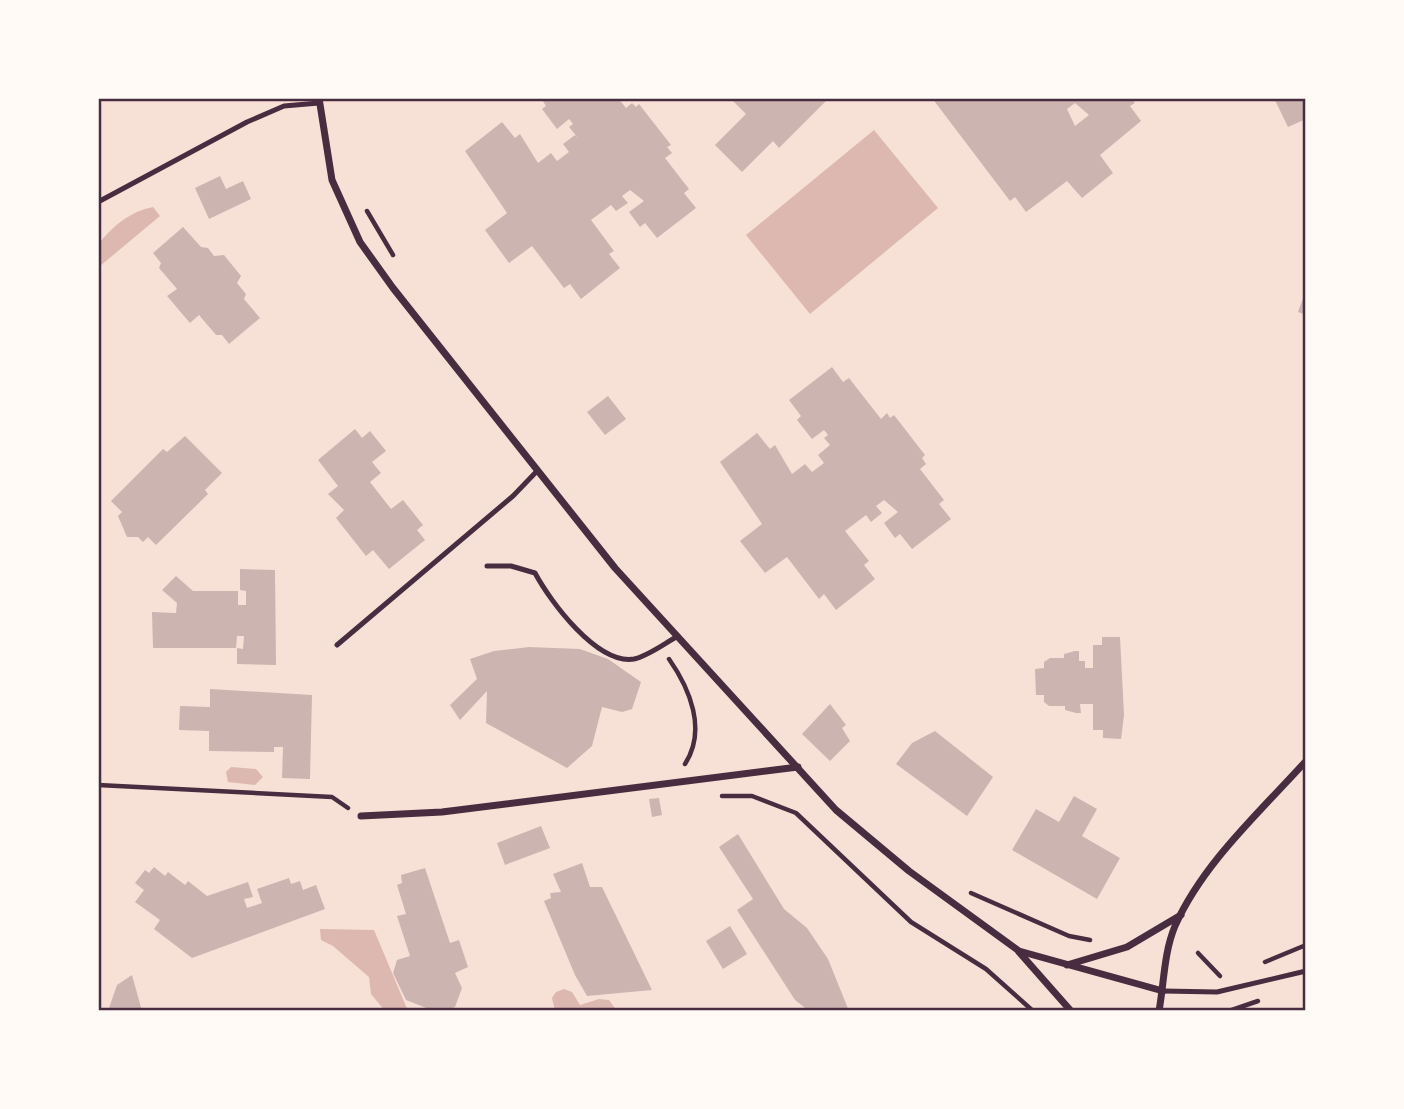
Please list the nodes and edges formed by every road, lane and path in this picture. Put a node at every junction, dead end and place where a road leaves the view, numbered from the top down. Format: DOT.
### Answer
graph roads {
  1 [pos="319,100"];
  2 [pos="98,202"];
  3 [pos="361,202"];
  4 [pos="395,259"];
  5 [pos="538,470"];
  6 [pos="487,566"];
  7 [pos="678,636"];
  8 [pos="337,645"];
  9 [pos="660,645"];
  10 [pos="1306,761"];
  11 [pos="798,766"];
  12 [pos="681,769"];
  13 [pos="98,785"];
  14 [pos="772,804"];
  15 [pos="360,816"];
  16 [pos="966,891"];
  17 [pos="1181,915"];
  18 [pos="1306,945"];
  19 [pos="1126,947"];
  20 [pos="1019,951"];
  21 [pos="1198,953"];
  22 [pos="1067,965"];
  23 [pos="1258,965"];
  24 [pos="1306,971"];
  25 [pos="1226,976"];
  26 [pos="1163,991"];
  27 [pos="1068,1008"];
  28 [pos="1033,1011"];
  29 [pos="1159,1011"];
  1 -- 2 [label="lane"];
  1 -- 5 [label="street"];
  3 -- 4 [label="path"];
  5 -- 7 [label="street"];
  5 -- 8 [label="lane"];
  6 -- 9 [label="lane"];
  7 -- 9 [label="lane"];
  7 -- 11 [label="street"];
  9 -- 12 [label="path"];
  10 -- 17 [label="street"];
  11 -- 15 [label="street"];
  11 -- 20 [label="street"];
  13 -- 15 [label="path"];
  14 -- 28 [label="path"];
  16 -- 19 [label="path"];
  17 -- 19 [label="street"];
  17 -- 26 [label="street"];
  18 -- 23 [label="path"];
  19 -- 22 [label="street"];
  20 -- 22 [label="street"];
  20 -- 27 [label="street"];
  21 -- 25 [label="path"];
  22 -- 26 [label="street"];
  24 -- 26 [label="lane"];
  26 -- 29 [label="street"];
}
